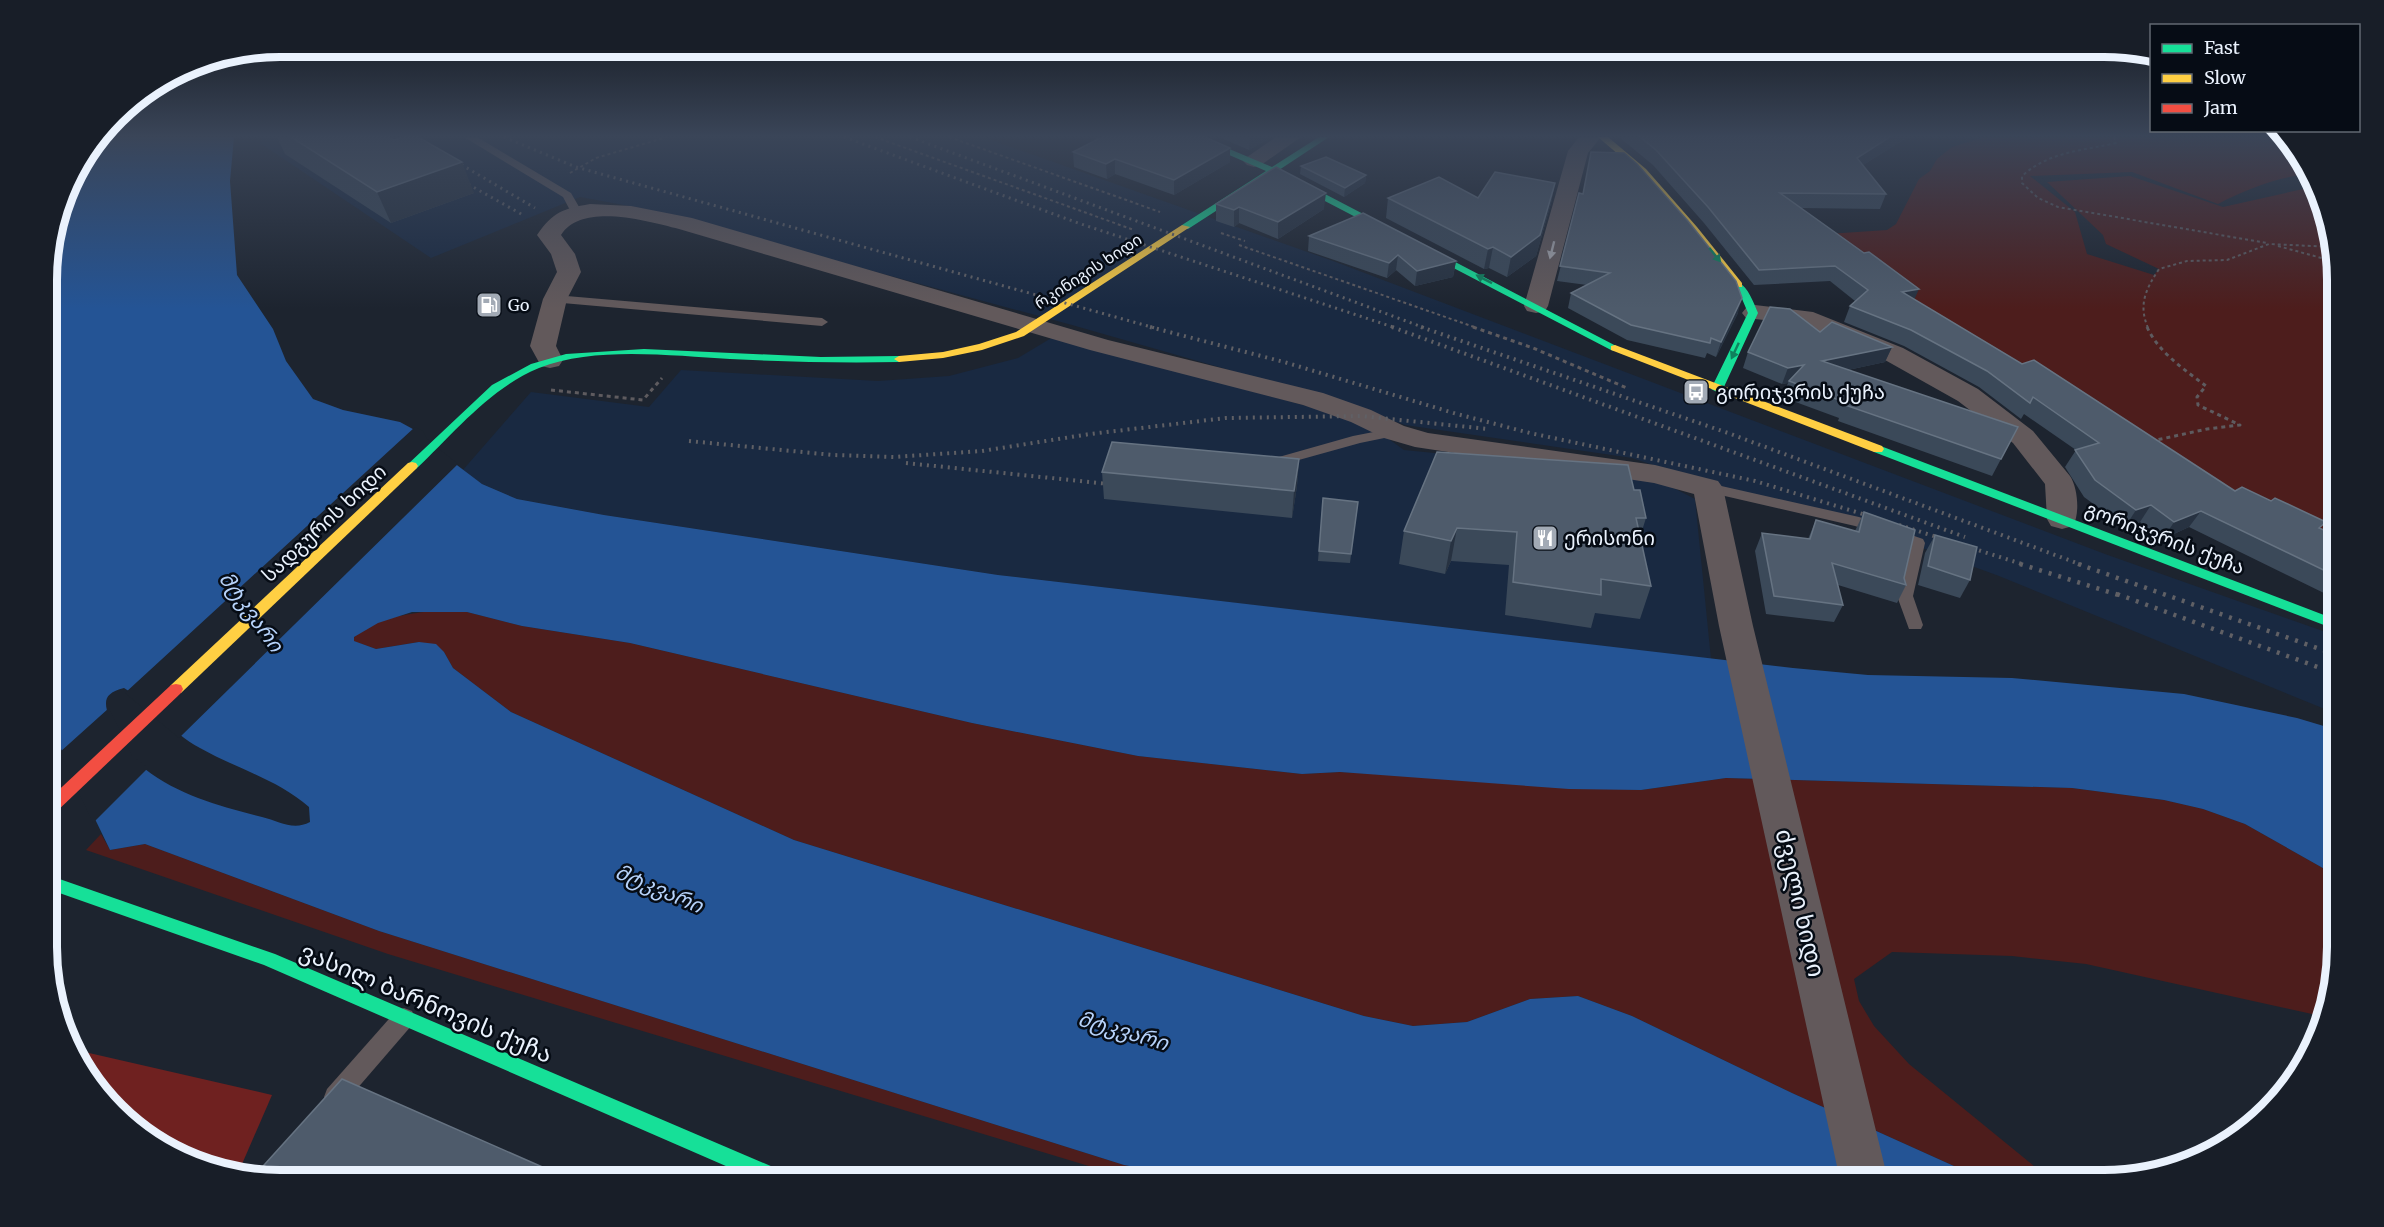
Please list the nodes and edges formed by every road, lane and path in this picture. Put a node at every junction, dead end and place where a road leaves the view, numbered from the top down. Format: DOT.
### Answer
graph roads {
  1 [pos="566,194"];
  2 [pos="1034,194"];
  3 [pos="1110,194"];
  4 [pos="1236,194"];
  5 [pos="1319,194"];
  6 [pos="1566,194"];
  7 [pos="1663,194"];
  8 [pos="2034,194"];
  9 [pos="576,212"];
  10 [pos="1168,215"];
  11 [pos="1134,230"];
  12 [pos="1212,230"];
  13 [pos="1245,241"];
  14 [pos="2269,243"];
  15 [pos="1239,245"];
  16 [pos="2324,246"];
  17 [pos="2326,259"];
  18 [pos="555,299"];
  19 [pos="1536,306"];
  20 [pos="1753,313"];
  21 [pos="822,322"];
  22 [pos="550,360"];
  23 [pos="1627,388"];
  24 [pos="1718,389"];
  25 [pos="1394,432"];
  26 [pos="2143,442"];
  27 [pos="1251,470"];
  28 [pos="1708,488"];
  29 [pos="2062,519"];
  30 [pos="2327,621"];
  31 [pos="1915,626"];
  32 [pos="57,802"];
  33 [pos="57,885"];
  34 [pos="404,1018"];
  35 [pos="319,1115"];
  36 [pos="757,1170"];
  37 [pos="1862,1170"];
  1 -- 9 [label="lane"];
  2 -- 11 [label="path"];
  3 -- 10 [label="path"];
  4 -- 22 [label="main road, რკინიგის ხიდი"];
  19 -- 5 [label="main road, გორიჯვრის ქუჩა, one-way"];
  6 -- 19 [label="street, one-way"];
  7 -- 20 [label="main road, one-way"];
  8 -- 14 [label="path"];
  9 -- 18 [label="street"];
  9 -- 25 [label="street"];
  12 -- 13 [label="path"];
  14 -- 16 [label="path"];
  14 -- 17 [label="path"];
  14 -- 26 [label="path"];
  15 -- 23 [label="path"];
  18 -- 21 [label="lane"];
  18 -- 22 [label="street"];
  19 -- 24 [label="main road, გორიჯვრის ქუჩა"];
  20 -- 24 [label="main road, one-way"];
  20 -- 29 [label="street"];
  22 -- 32 [label="main road, სადგურის ხიდი"];
  24 -- 29 [label="main road, გორიჯვრის ქუჩა"];
  25 -- 27 [label="lane"];
  25 -- 28 [label="street"];
  28 -- 31 [label="lane"];
  28 -- 37 [label="street, ძველი ხიდი"];
  29 -- 30 [label="main road, გორიჯვრის ქუჩა"];
  33 -- 34 [label="main road, ვასილ ბარნოვის ქუჩა"];
  34 -- 35 [label="lane"];
  34 -- 36 [label="main road, ვასილ ბარნოვის ქუჩა"];
}
